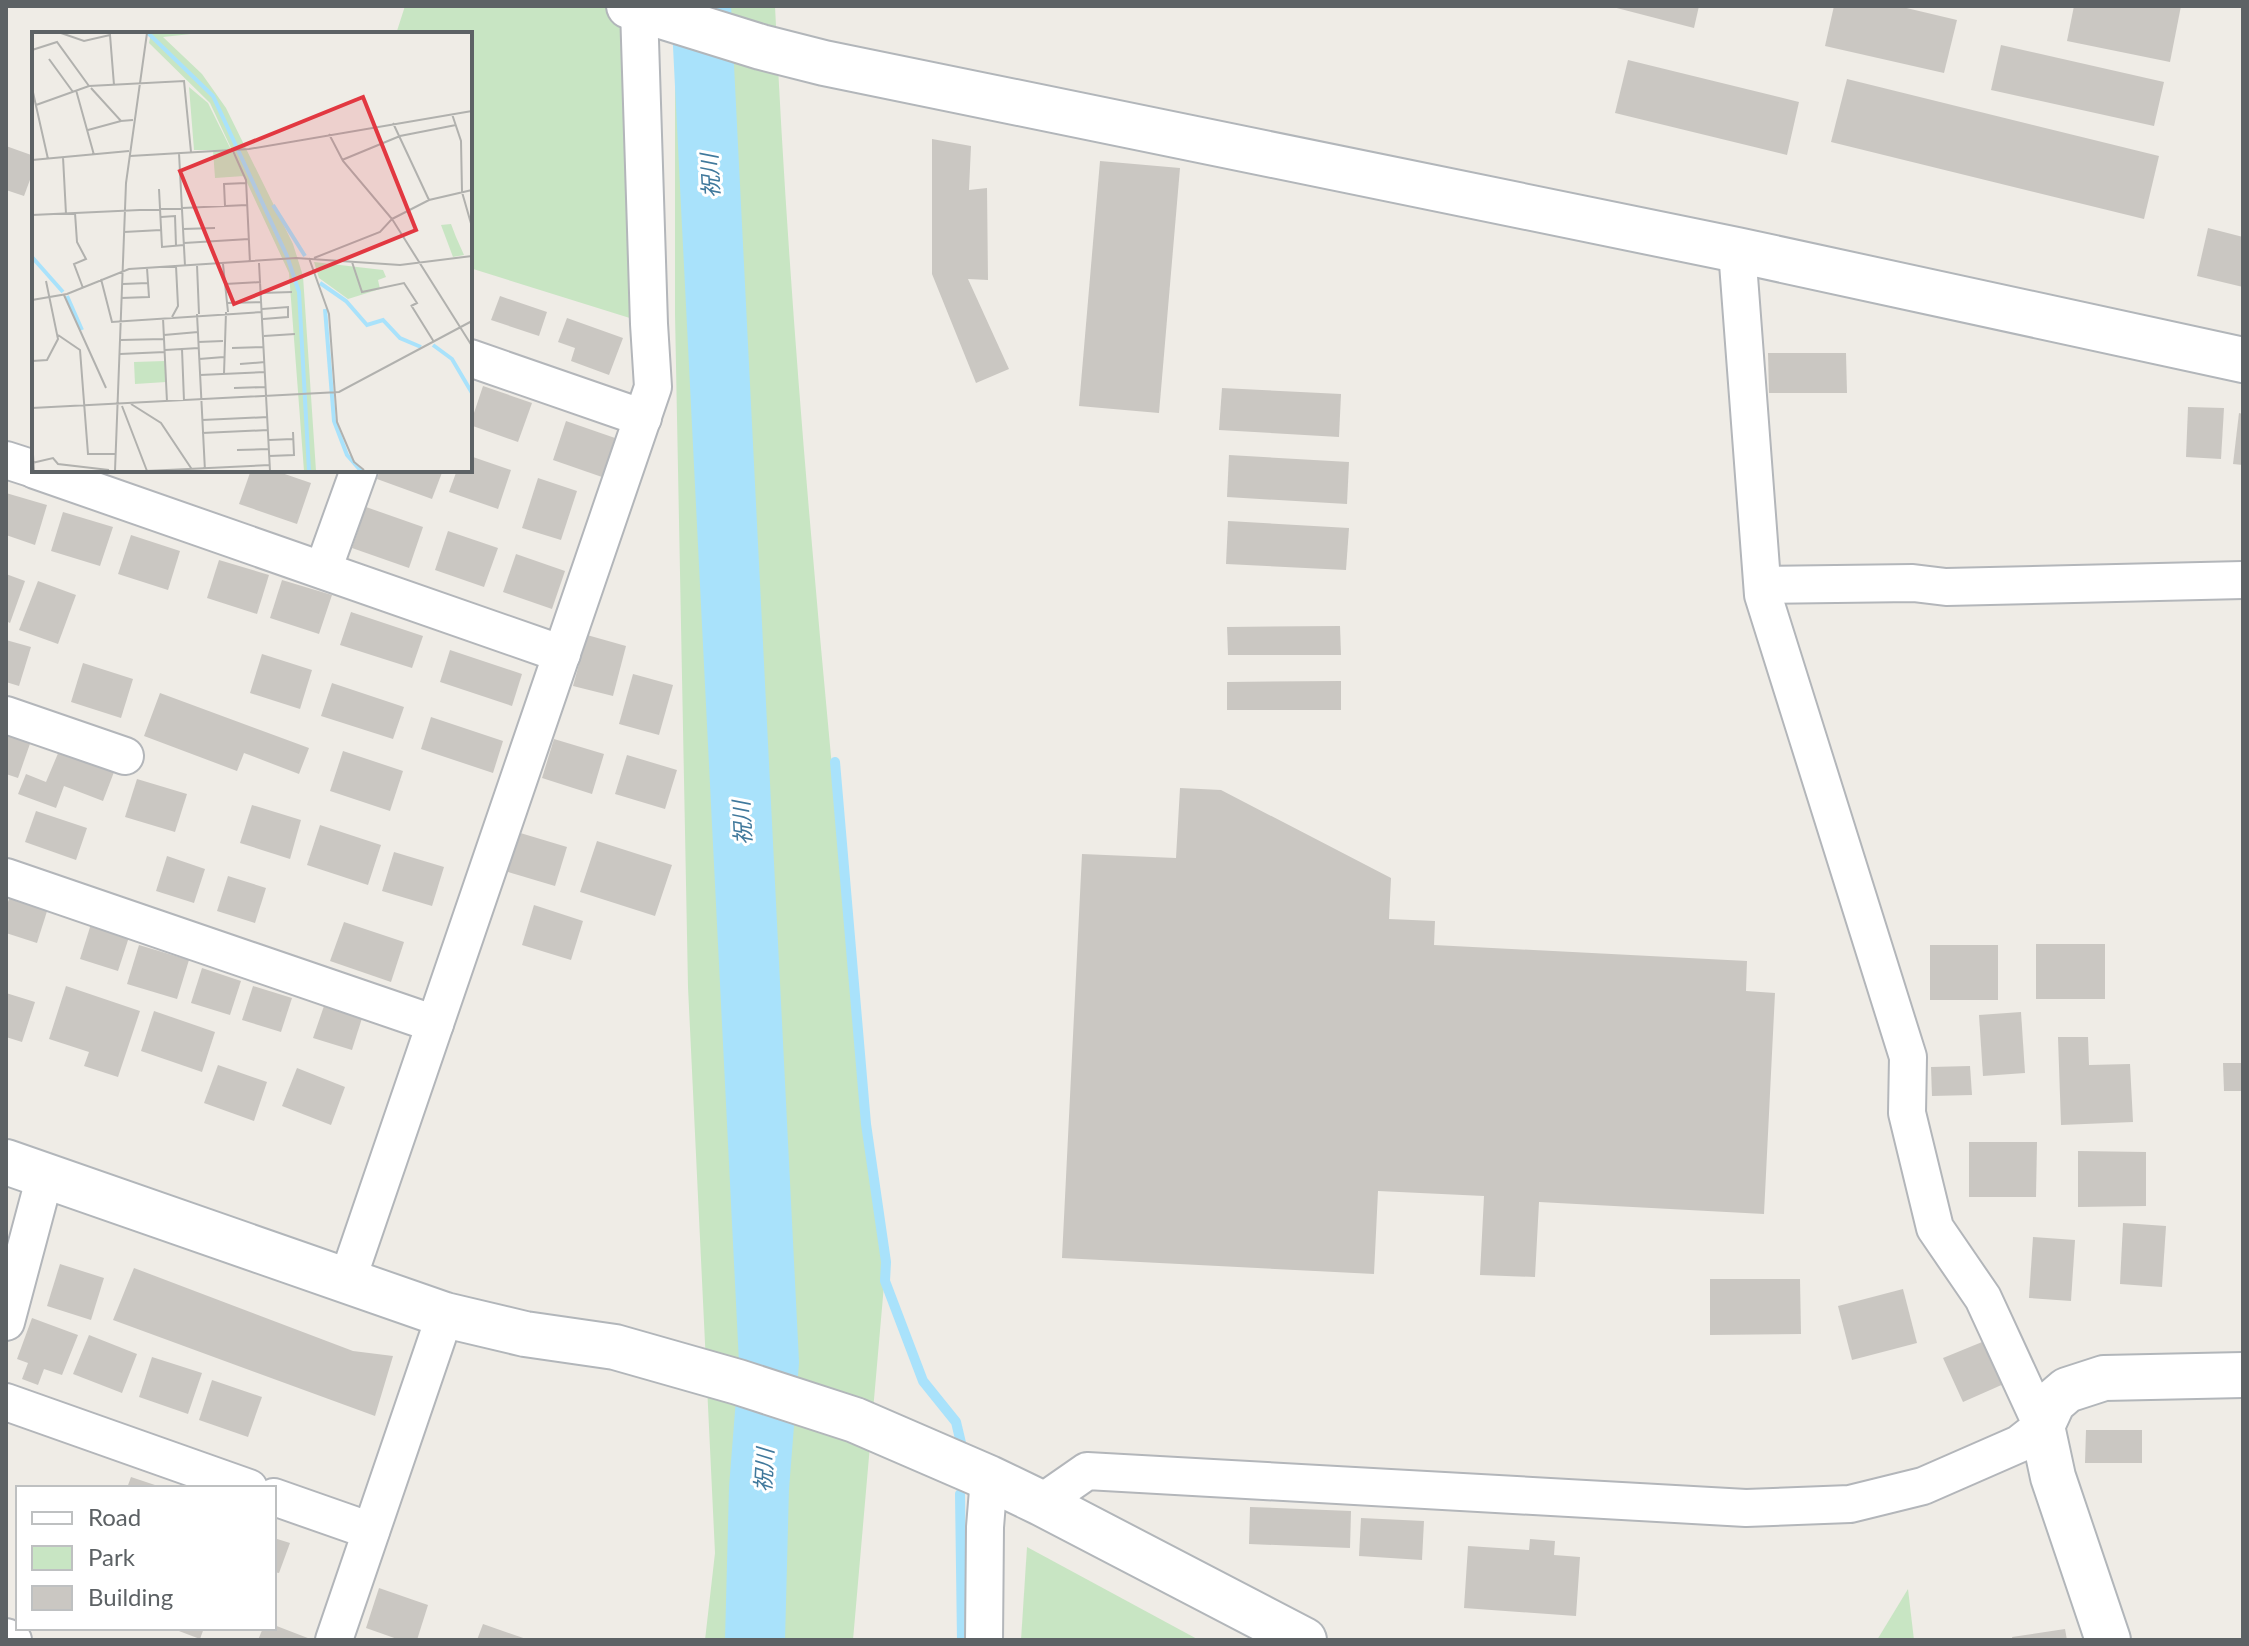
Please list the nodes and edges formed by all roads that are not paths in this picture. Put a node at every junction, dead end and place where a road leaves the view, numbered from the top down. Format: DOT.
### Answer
graph roads {
  1 [pos="639,9"];
  2 [pos="1737,250"];
  3 [pos="472,359"];
  4 [pos="2243,360"];
  5 [pos="643,418"];
  6 [pos="6,460"];
  7 [pos="32,469"];
  8 [pos="41,472"];
  9 [pos="358,472"];
  10 [pos="323,570"];
  11 [pos="2243,580"];
  12 [pos="1763,585"];
  13 [pos="562,654"];
  14 [pos="6,715"];
  15 [pos="125,756"];
  16 [pos="6,877"];
  17 [pos="435,1024"];
  18 [pos="26,1169"];
  19 [pos="347,1281"];
  20 [pos="445,1315"];
  21 [pos="6,1322"];
  22 [pos="2243,1375"];
  23 [pos="6,1402"];
  24 [pos="2042,1426"];
  25 [pos="989,1478"];
  26 [pos="243,1486"];
  27 [pos="276,1498"];
  28 [pos="1041,1503"];
  29 [pos="371,1531"];
  30 [pos="6,1637"];
  31 [pos="13,1640"];
  32 [pos="334,1640"];
  33 [pos="984,1640"];
  34 [pos="1304,1640"];
  35 [pos="2108,1640"];
  1 -- 2 [label="street"];
  1 -- 5 [label="street"];
  2 -- 4 [label="street"];
  2 -- 12 [label="street"];
  3 -- 5 [label="street"];
  5 -- 13 [label="street"];
  6 -- 7 [label="street"];
  8 -- 10 [label="street"];
  9 -- 10 [label="street"];
  10 -- 13 [label="street"];
  11 -- 12 [label="street"];
  12 -- 24 [label="street"];
  13 -- 17 [label="street"];
  14 -- 15 [label="street"];
  16 -- 17 [label="street"];
  17 -- 19 [label="street"];
  18 -- 19 [label="street"];
  18 -- 21 [label="street"];
  19 -- 20 [label="street"];
  20 -- 25 [label="street"];
  20 -- 29 [label="street"];
  22 -- 24 [label="street"];
  23 -- 26 [label="street"];
  24 -- 28 [label="street"];
  24 -- 35 [label="street"];
  25 -- 28 [label="street"];
  25 -- 33 [label="street"];
  27 -- 29 [label="street"];
  28 -- 34 [label="street"];
  29 -- 32 [label="street"];
  30 -- 31 [label="street"];
}
